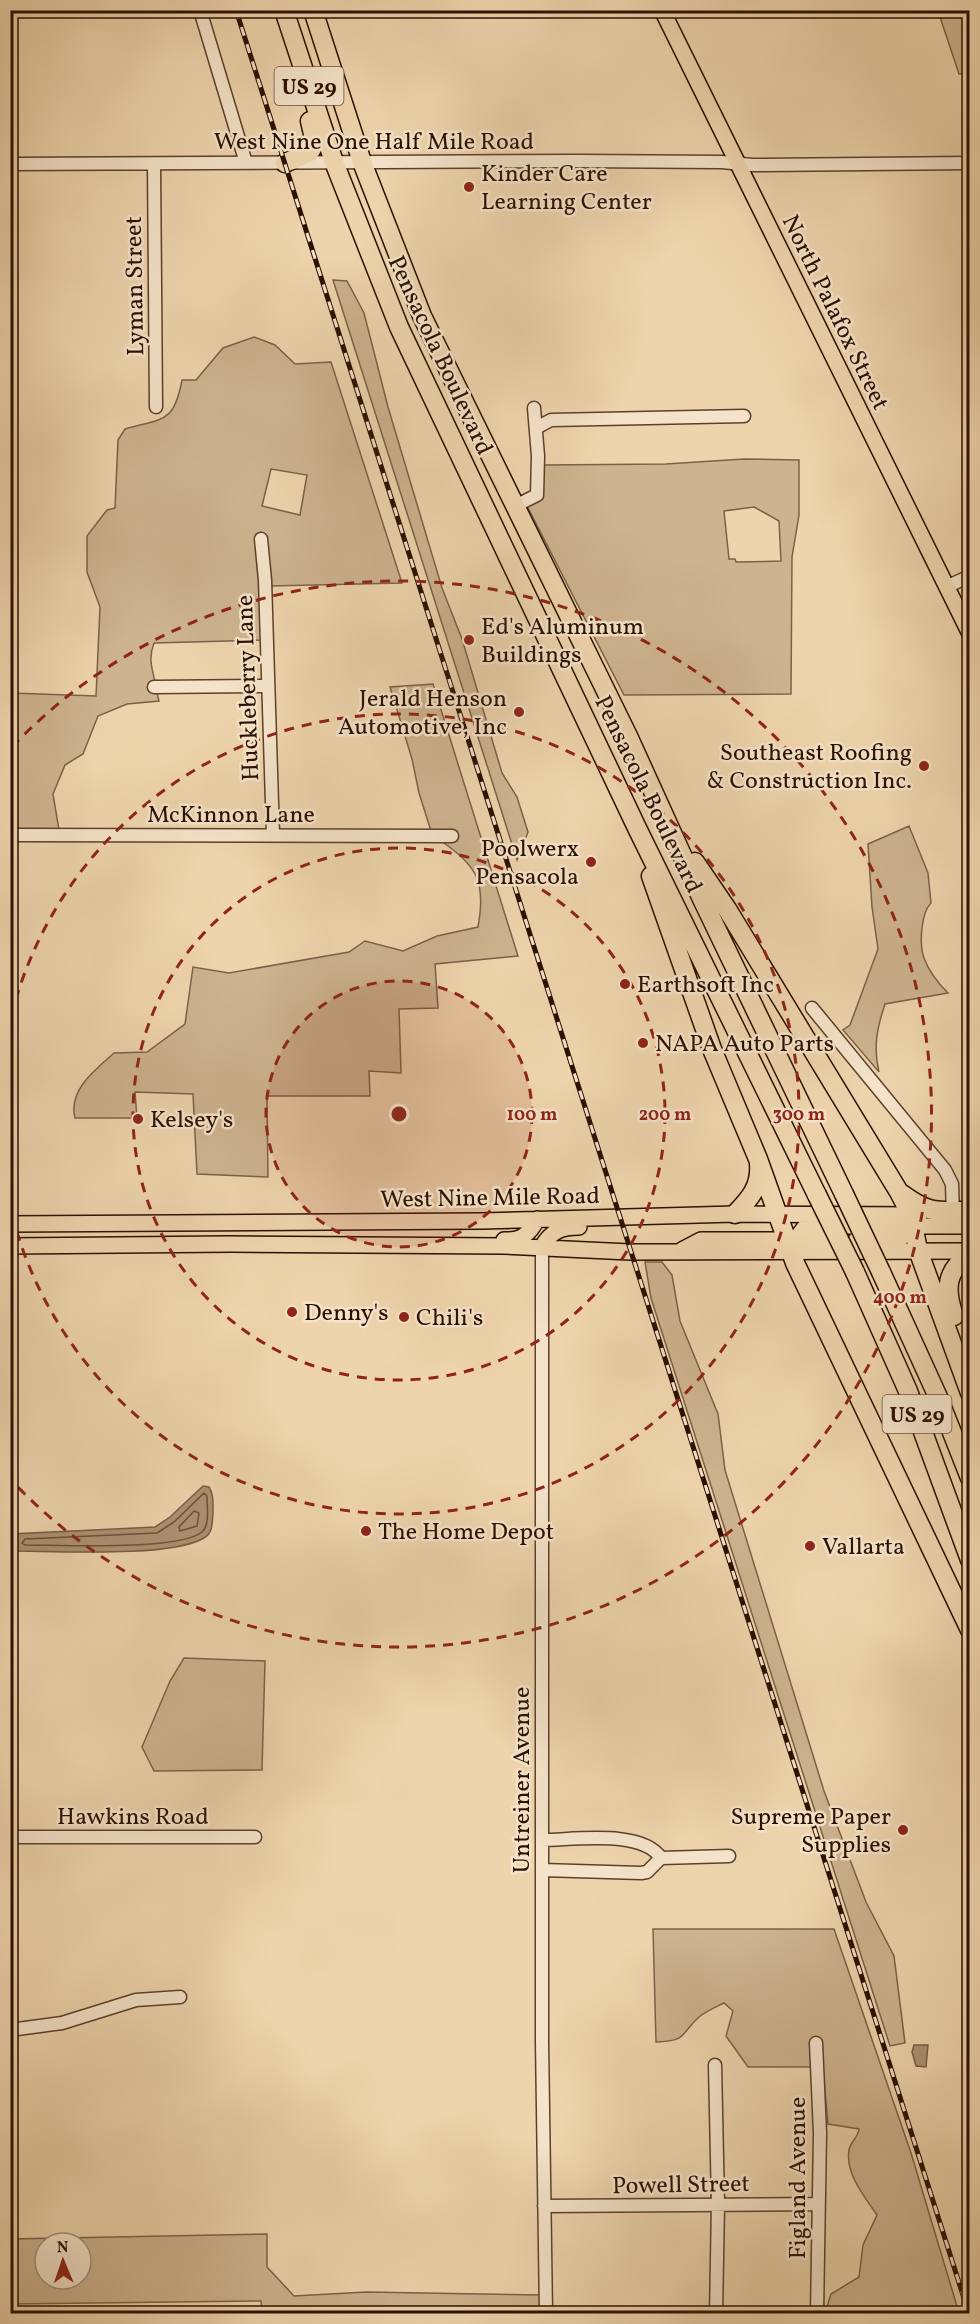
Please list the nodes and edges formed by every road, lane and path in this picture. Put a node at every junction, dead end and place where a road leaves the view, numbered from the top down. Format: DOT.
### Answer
graph roads {
  1 [pos="200,10"];
  2 [pos="275,10"];
  3 [pos="313,10"];
  4 [pos="662,10"];
  5 [pos="287,19"];
  6 [pos="334,162"];
  7 [pos="362,162"];
  8 [pos="246,163"];
  9 [pos="285,163"];
  10 [pos="10,164"];
  11 [pos="154,164"];
  12 [pos="738,164"];
  13 [pos="969,164"];
  14 [pos="423,316"];
  15 [pos="419,368"];
  16 [pos="156,407"];
  17 [pos="534,408"];
  18 [pos="744,416"];
  19 [pos="536,428"];
  20 [pos="492,458"];
  21 [pos="515,506"];
  22 [pos="261,539"];
  23 [pos="969,576"];
  24 [pos="946,587"];
  25 [pos="969,634"];
  26 [pos="555,654"];
  27 [pos="268,686"];
  28 [pos="154,687"];
  29 [pos="628,736"];
  30 [pos="637,828"];
  31 [pos="671,828"];
  32 [pos="10,835"];
  33 [pos="273,835"];
  34 [pos="452,836"];
  35 [pos="812,1008"];
  36 [pos="758,1159"];
  37 [pos="900,1192"];
  38 [pos="961,1214"];
  39 [pos="735,1215"];
  40 [pos="780,1215"];
  41 [pos="537,1219"];
  42 [pos="610,1219"];
  43 [pos="273,1222"];
  44 [pos="911,1222"];
  45 [pos="10,1224"];
  46 [pos="969,1226"];
  47 [pos="10,1238"];
  48 [pos="792,1244"];
  49 [pos="425,1245"];
  50 [pos="10,1246"];
  51 [pos="542,1247"];
  52 [pos="918,1250"];
  53 [pos="969,1252"];
  54 [pos="969,1363"];
  55 [pos="969,1393"];
  56 [pos="969,1478"];
  57 [pos="969,1560"];
  58 [pos="969,1630"];
  59 [pos="10,1837"];
  60 [pos="255,1837"];
  61 [pos="543,1840"];
  62 [pos="729,1856"];
  63 [pos="661,1858"];
  64 [pos="542,1870"];
  65 [pos="180,1997"];
  66 [pos="10,2030"];
  67 [pos="816,2043"];
  68 [pos="715,2065"];
  69 [pos="718,2204"];
  70 [pos="817,2204"];
  71 [pos="544,2206"];
  72 [pos="546,2313"];
  73 [pos="716,2313"];
  74 [pos="817,2313"];
  1 -- 8 [label="street"];
  2 -- 9 [label="highway"];
  3 -- 7 [label="highway, Pensacola Boulevard / US 29"];
  4 -- 12 [label="main road, North Palafox Street"];
  5 -- 6 [label="highway, Pensacola Boulevard / US 29"];
  5 -- 7 [label="highway"];
  6 -- 7 [label="street, West Nine One Half Mile Road"];
  6 -- 9 [label="street, West Nine One Half Mile Road"];
  6 -- 14 [label="highway"];
  6 -- 15 [label="highway, Pensacola Boulevard / US 29"];
  7 -- 12 [label="street, West Nine One Half Mile Road"];
  7 -- 14 [label="highway, Pensacola Boulevard / US 29"];
  8 -- 9 [label="street, West Nine One Half Mile Road"];
  8 -- 11 [label="street, West Nine One Half Mile Road"];
  10 -- 11 [label="street, West Nine One Half Mile Road"];
  11 -- 16 [label="street, Lyman Street"];
  12 -- 13 [label="street, West Nine One Half Mile Road"];
  12 -- 24 [label="main road, North Palafox Street"];
  14 -- 20 [label="highway, Pensacola Boulevard / US 29"];
  15 -- 20 [label="highway"];
  15 -- 26 [label="highway, Pensacola Boulevard / US 29"];
  17 -- 19 [label="street"];
  18 -- 19 [label="street"];
  19 -- 21 [label="street"];
  20 -- 21 [label="highway, Pensacola Boulevard / US 29"];
  21 -- 29 [label="highway, Pensacola Boulevard / US 29"];
  22 -- 27 [label="street, Huckleberry Lane"];
  23 -- 24 [label="street"];
  24 -- 25 [label="main road, North Palafox Street"];
  26 -- 29 [label="highway"];
  26 -- 30 [label="highway, Pensacola Boulevard / US 29"];
  27 -- 28 [label="street"];
  27 -- 33 [label="street, Huckleberry Lane"];
  29 -- 31 [label="highway, Pensacola Boulevard / US 29"];
  30 -- 36 [label="highway"];
  30 -- 57 [label="highway, Pensacola Boulevard / US 29, bridge"];
  31 -- 37 [label="highway"];
  31 -- 56 [label="highway, Pensacola Boulevard / US 29, bridge"];
  32 -- 33 [label="street, McKinnon Lane"];
  33 -- 34 [label="street, McKinnon Lane"];
  35 -- 38 [label="street"];
  36 -- 39 [label="highway"];
  36 -- 40 [label="highway"];
  37 -- 38 [label="highway"];
  37 -- 44 [label="highway"];
  38 -- 44 [label="main road, West Nine Mile Road"];
  39 -- 40 [label="main road, West Nine Mile Road"];
  39 -- 42 [label="main road, West Nine Mile Road"];
  40 -- 44 [label="main road, West Nine Mile Road"];
  40 -- 48 [label="highway"];
  41 -- 42 [label="main road, West Nine Mile Road"];
  41 -- 43 [label="main road, West Nine Mile Road"];
  41 -- 49 [label="main road"];
  42 -- 51 [label="main road"];
  43 -- 45 [label="main road, West Nine Mile Road"];
  43 -- 47 [label="main road"];
  44 -- 46 [label="main road"];
  44 -- 48 [label="main road"];
  44 -- 52 [label="highway"];
  48 -- 51 [label="main road, West Nine Mile Road"];
  48 -- 52 [label="main road"];
  48 -- 58 [label="highway"];
  49 -- 50 [label="main road, West Nine Mile Road"];
  49 -- 51 [label="main road, West Nine Mile Road"];
  51 -- 61 [label="street, Untreiner Avenue"];
  52 -- 53 [label="main road"];
  52 -- 55 [label="highway"];
  53 -- 54 [label="highway"];
  59 -- 60 [label="street, Hawkins Road"];
  61 -- 63 [label="street"];
  61 -- 64 [label="street, Untreiner Avenue"];
  62 -- 63 [label="street"];
  63 -- 64 [label="street"];
  64 -- 71 [label="street, Untreiner Avenue"];
  65 -- 66 [label="street"];
  67 -- 70 [label="street, Figland Avenue"];
  68 -- 69 [label="street"];
  69 -- 70 [label="street, Powell Street"];
  69 -- 71 [label="street, Powell Street"];
  69 -- 73 [label="street"];
  70 -- 74 [label="street, Figland Avenue"];
  71 -- 72 [label="street, Untreiner Avenue"];
}
